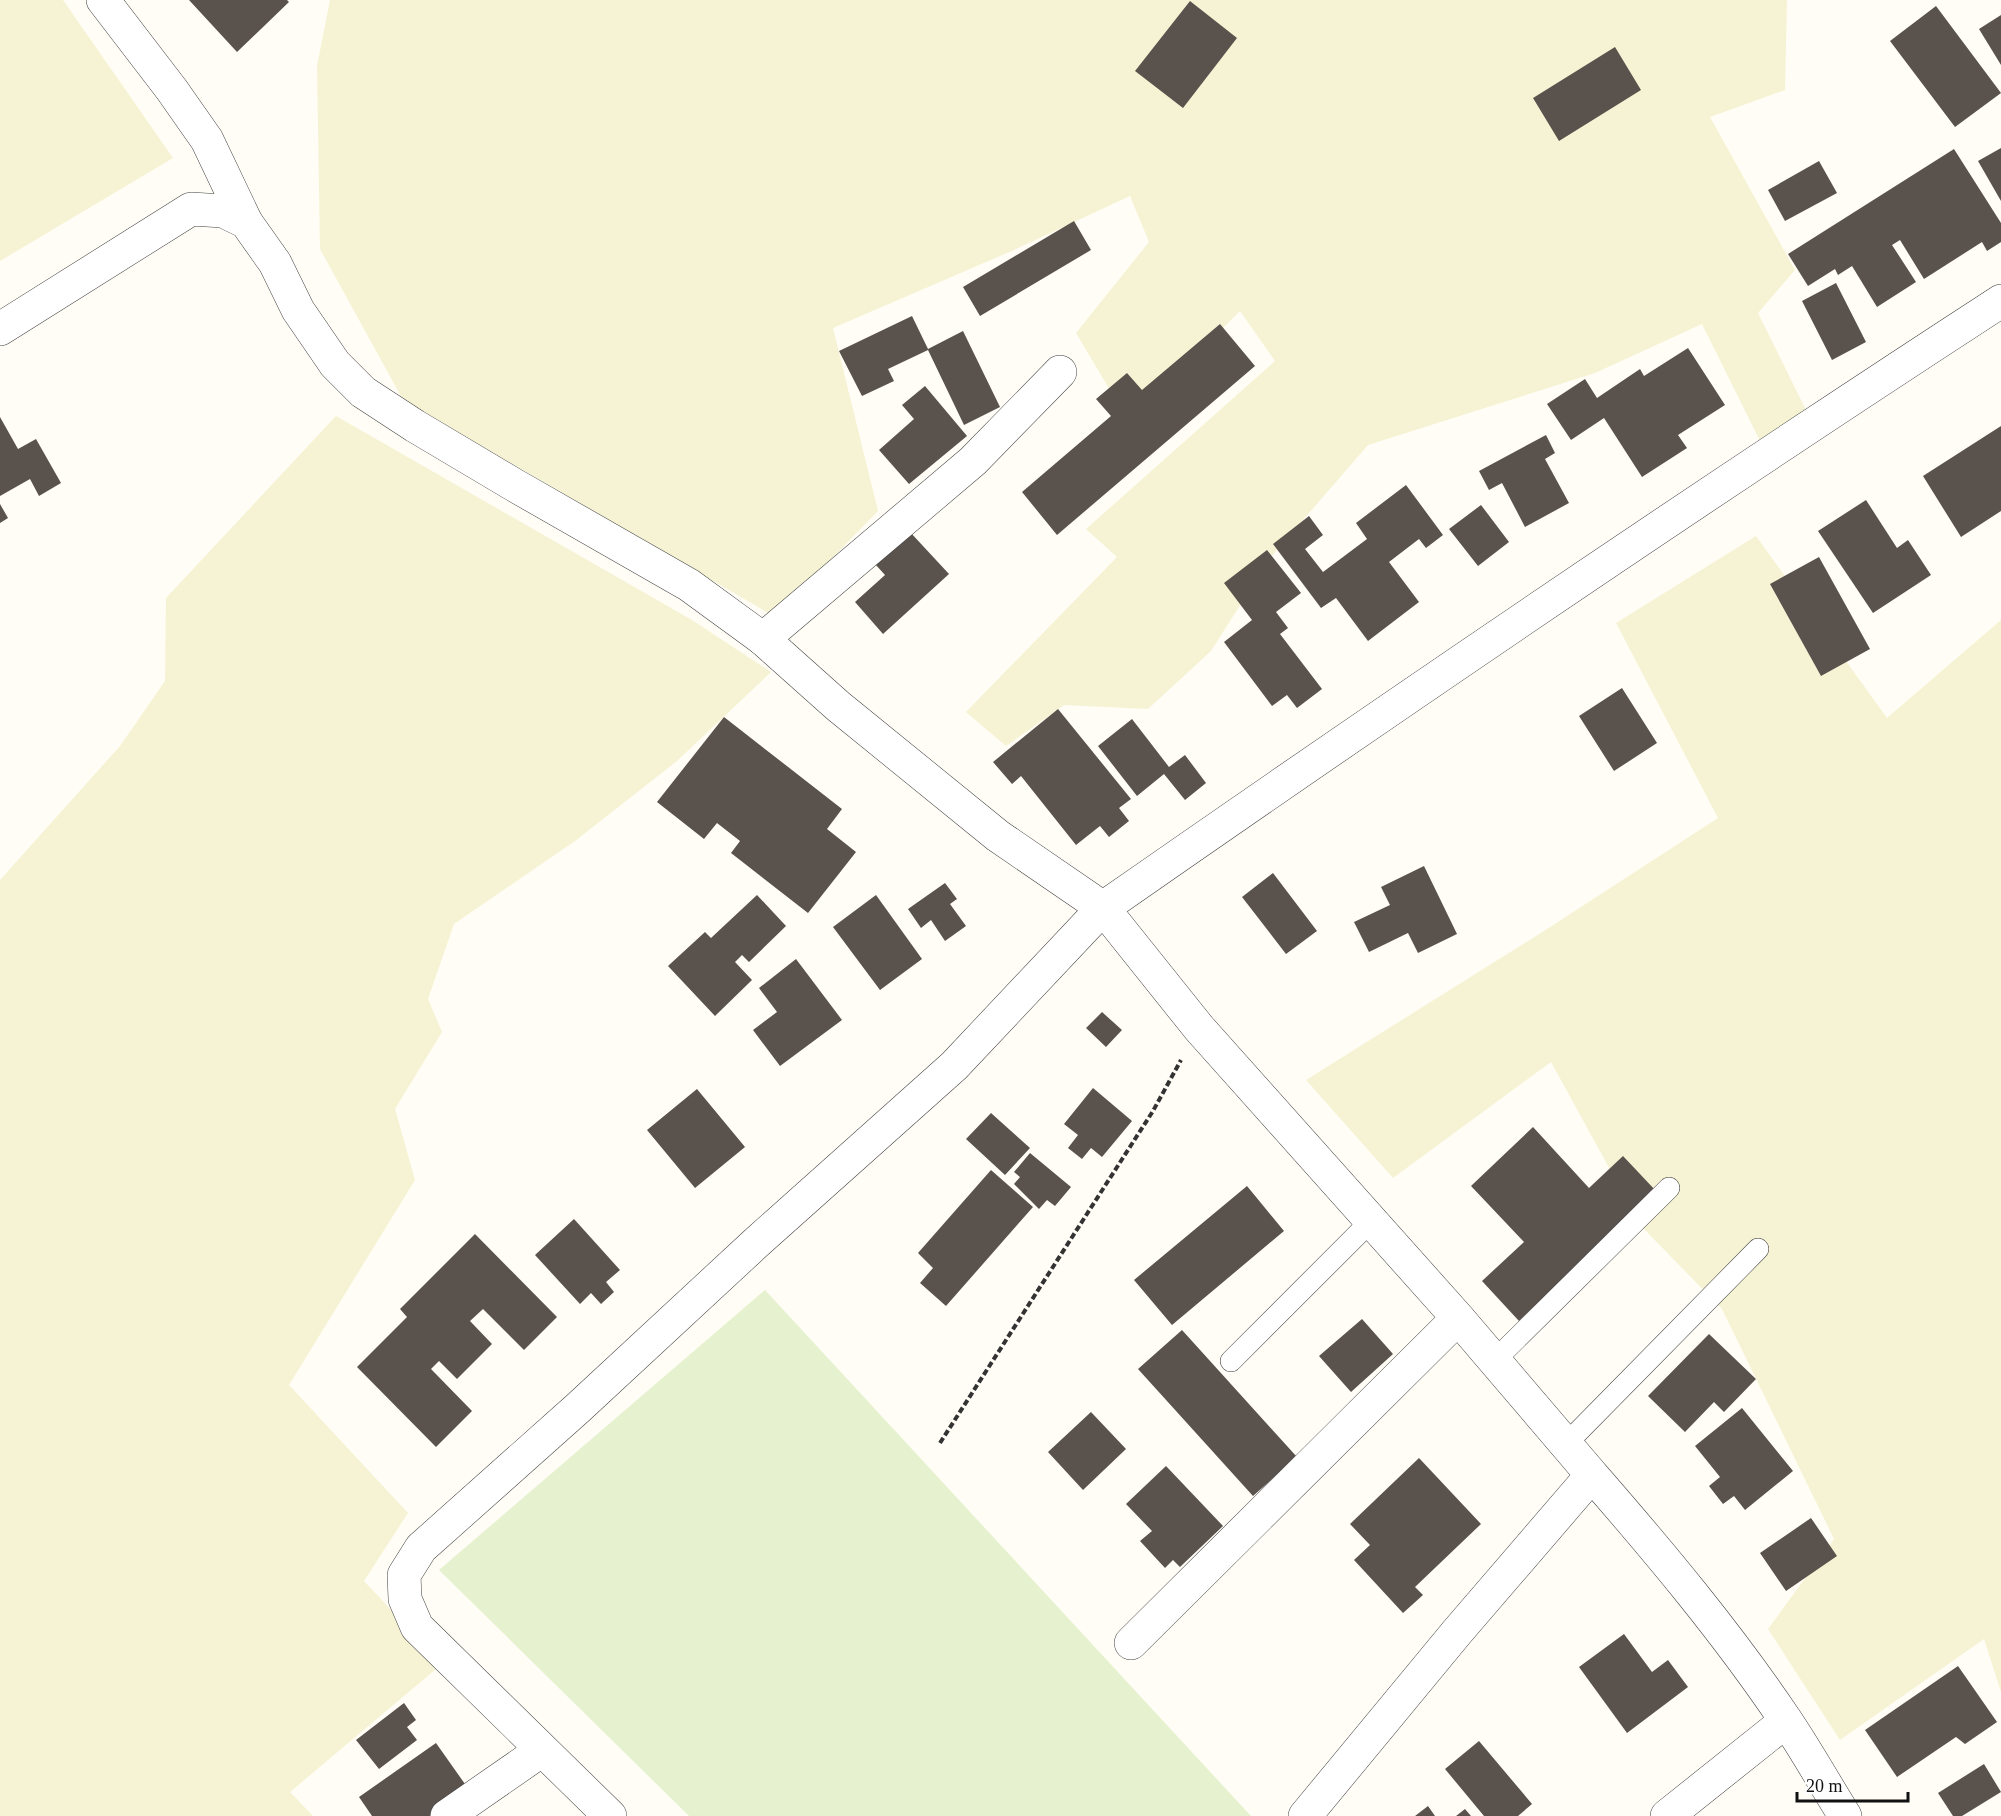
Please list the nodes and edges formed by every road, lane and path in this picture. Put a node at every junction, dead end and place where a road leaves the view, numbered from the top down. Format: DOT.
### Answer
graph roads {
  1 [pos="103,0"];
  2 [pos="246,222"];
  3 [pos="2001,301"];
  4 [pos="0,329"];
  5 [pos="1060,372"];
  6 [pos="763,639"];
  7 [pos="1103,908"];
  8 [pos="1199,1028"];
  9 [pos="1669,1188"];
  10 [pos="1371,1221"];
  11 [pos="1758,1249"];
  12 [pos="1458,1318"];
  13 [pos="1231,1361"];
  14 [pos="1494,1361"];
  15 [pos="940,1443"];
  16 [pos="1566,1444"];
  17 [pos="1592,1475"];
  18 [pos="1131,1643"];
  19 [pos="1786,1721"];
  20 [pos="542,1750"];
  21 [pos="447,1816"];
  22 [pos="610,1816"];
  23 [pos="1305,1816"];
  24 [pos="1667,1816"];
  25 [pos="1845,1816"];
  1 -- 2 [label="street"];
  2 -- 4 [label="street"];
  2 -- 6 [label="street"];
  3 -- 7 [label="street"];
  5 -- 6 [label="street"];
  6 -- 7 [label="street"];
  7 -- 8 [label="street"];
  7 -- 20 [label="street"];
  8 -- 10 [label="street"];
  8 -- 15 [label="path"];
  9 -- 14 [label="lane"];
  10 -- 12 [label="street"];
  10 -- 13 [label="lane"];
  11 -- 16 [label="lane"];
  12 -- 14 [label="street"];
  12 -- 18 [label="street"];
  14 -- 16 [label="street"];
  16 -- 17 [label="street"];
  17 -- 19 [label="street"];
  17 -- 23 [label="street"];
  19 -- 24 [label="street"];
  19 -- 25 [label="street"];
  20 -- 21 [label="street"];
  20 -- 22 [label="street"];
}
